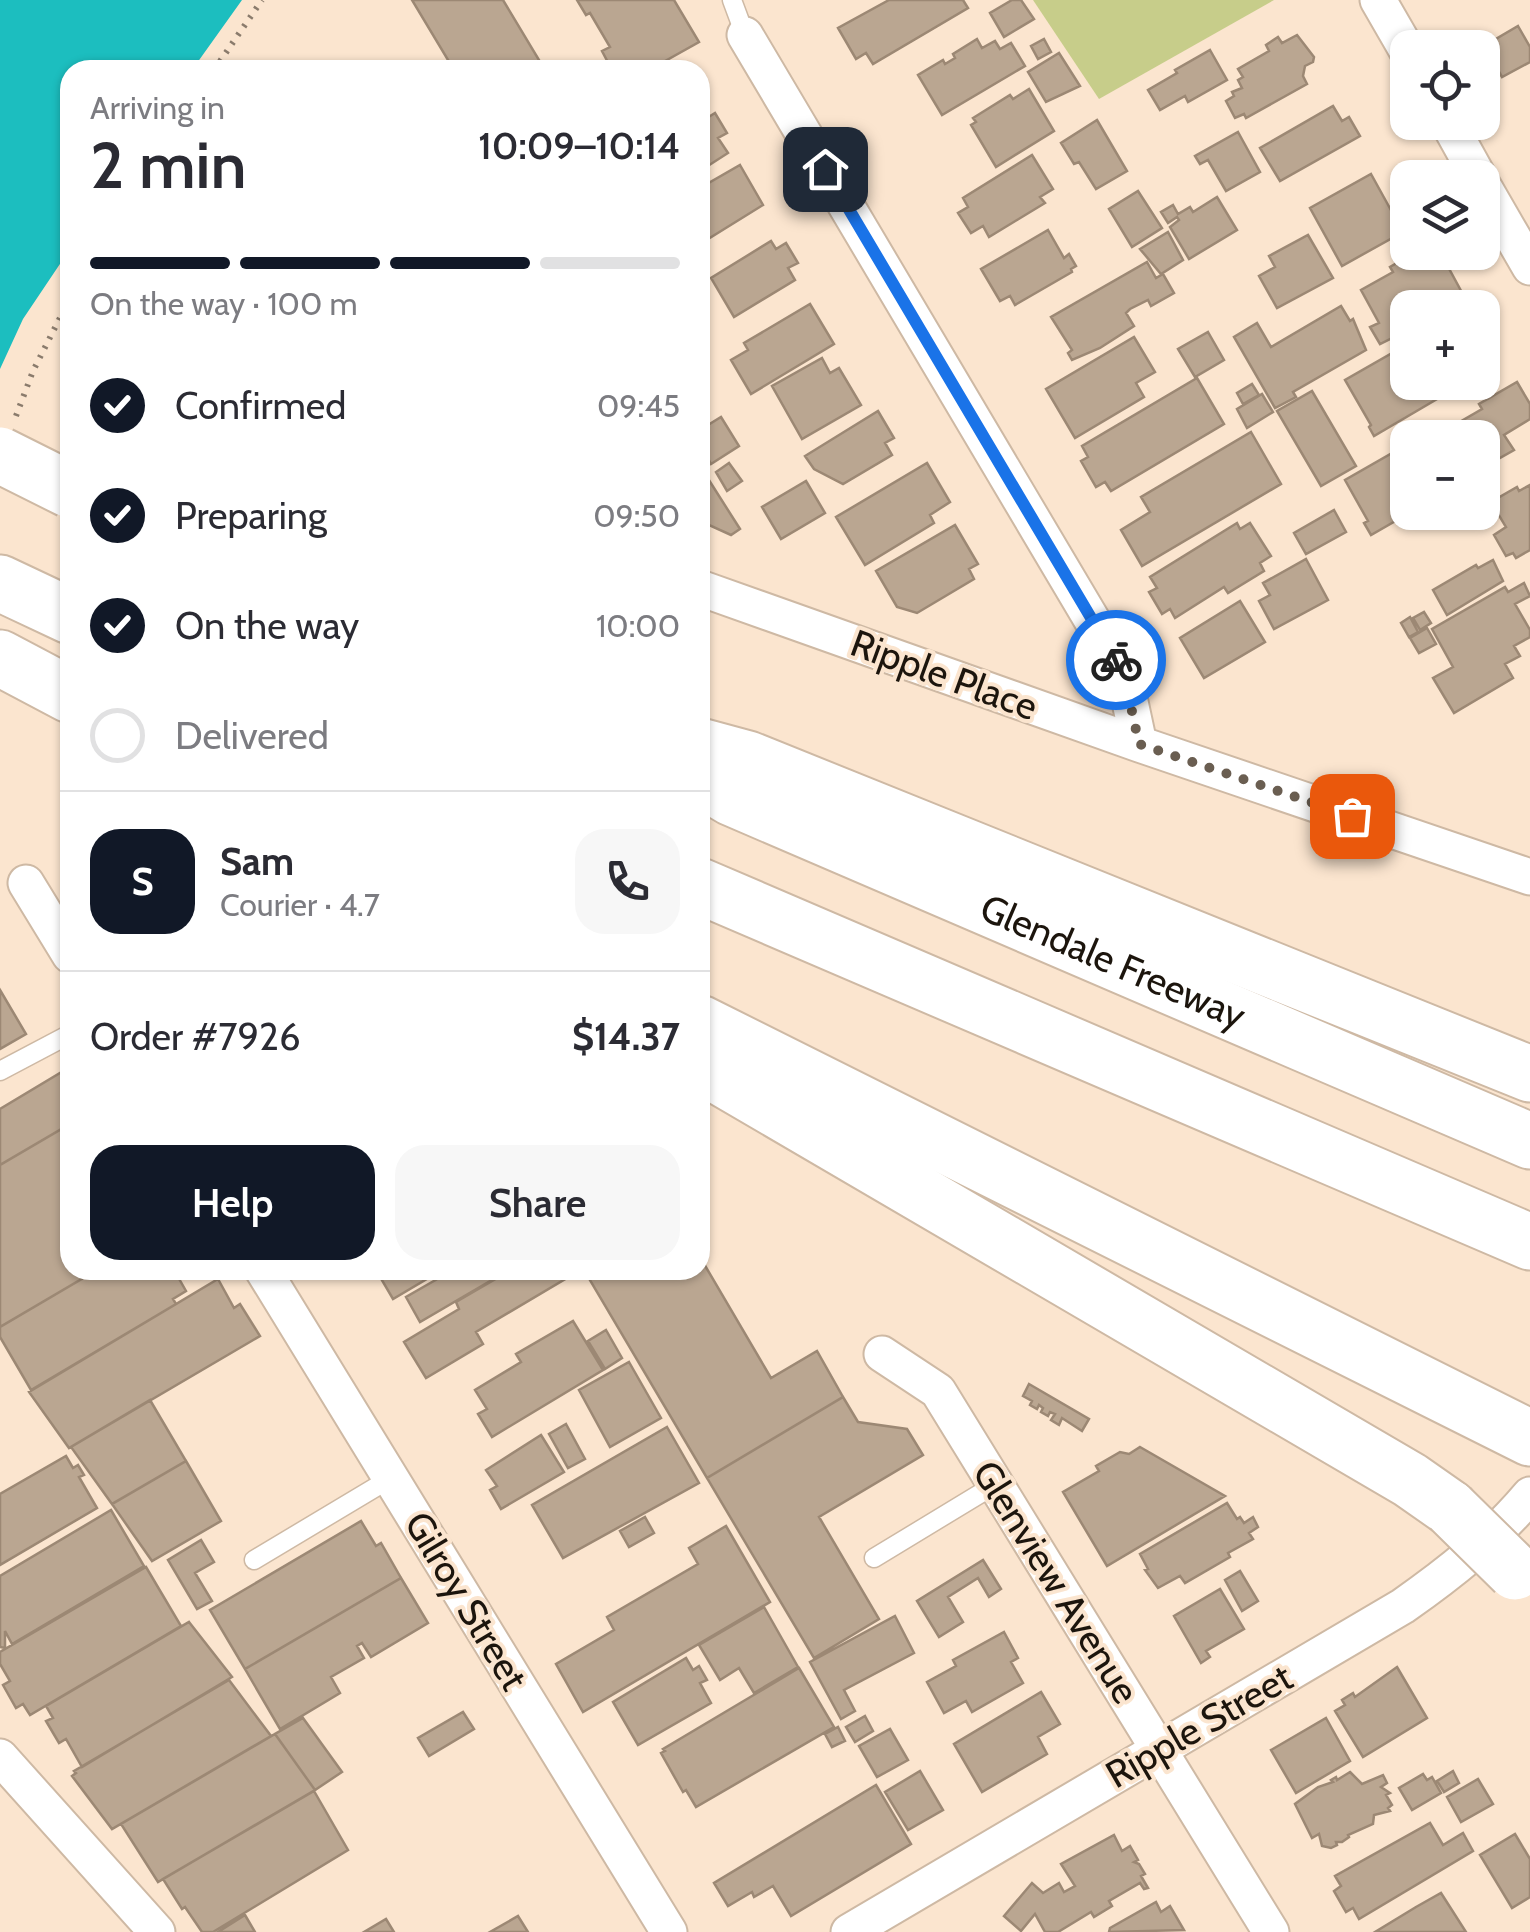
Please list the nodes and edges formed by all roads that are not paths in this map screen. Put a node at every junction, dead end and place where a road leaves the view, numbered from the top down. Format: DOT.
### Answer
graph roads {
  1 [pos="732,0"];
  2 [pos="1378,0"];
  3 [pos="1395,30"];
  4 [pos="745,35"];
  5 [pos="1500,215"];
  6 [pos="1530,268"];
  7 [pos="7,439"];
  8 [pos="60,482"];
  9 [pos="710,592"];
  10 [pos="0,658"];
  11 [pos="60,690"];
  12 [pos="1139,744"];
  13 [pos="710,748"];
  14 [pos="710,785"];
  15 [pos="1530,877"];
  16 [pos="26,884"];
  17 [pos="710,890"];
  18 [pos="60,939"];
  19 [pos="710,1028"];
  20 [pos="60,1039"];
  21 [pos="710,1070"];
  22 [pos="0,1072"];
  23 [pos="1530,1074"];
  24 [pos="1530,1141"];
  25 [pos="1530,1242"];
  26 [pos="269,1280"];
  27 [pos="882,1354"];
  28 [pos="1521,1434"];
  29 [pos="391,1478"];
  30 [pos="996,1484"];
  31 [pos="1530,1495"];
  32 [pos="874,1558"];
  33 [pos="254,1560"];
  34 [pos="1522,1581"];
  35 [pos="1159,1748"];
  36 [pos="0,1757"];
  37 [pos="157,1932"];
  38 [pos="669,1932"];
  39 [pos="848,1932"];
  40 [pos="1272,1932"];
  1 -- 4 [label="lane"];
  2 -- 3 [label="street"];
  4 -- 12 [label="street"];
  5 -- 6 [label="street"];
  7 -- 8 [label="highway, bridge"];
  9 -- 12 [label="street, Ripple Place"];
  10 -- 11 [label="highway"];
  12 -- 15 [label="street, Ripple Place"];
  13 -- 23 [label="highway"];
  14 -- 24 [label="highway, Glendale Freeway"];
  16 -- 18 [label="street"];
  17 -- 25 [label="highway"];
  19 -- 28 [label="highway"];
  20 -- 22 [label="lane"];
  21 -- 34 [label="highway, bridge"];
  26 -- 29 [label="street, Gilroy Street"];
  27 -- 30 [label="street, Glenview Avenue"];
  29 -- 33 [label="lane"];
  29 -- 38 [label="street, Gilroy Street"];
  30 -- 32 [label="lane"];
  30 -- 35 [label="street, Glenview Avenue"];
  31 -- 35 [label="street, Ripple Street"];
  35 -- 39 [label="street, Ripple Street"];
  35 -- 40 [label="street, Glenview Avenue"];
  36 -- 37 [label="street"];
}
